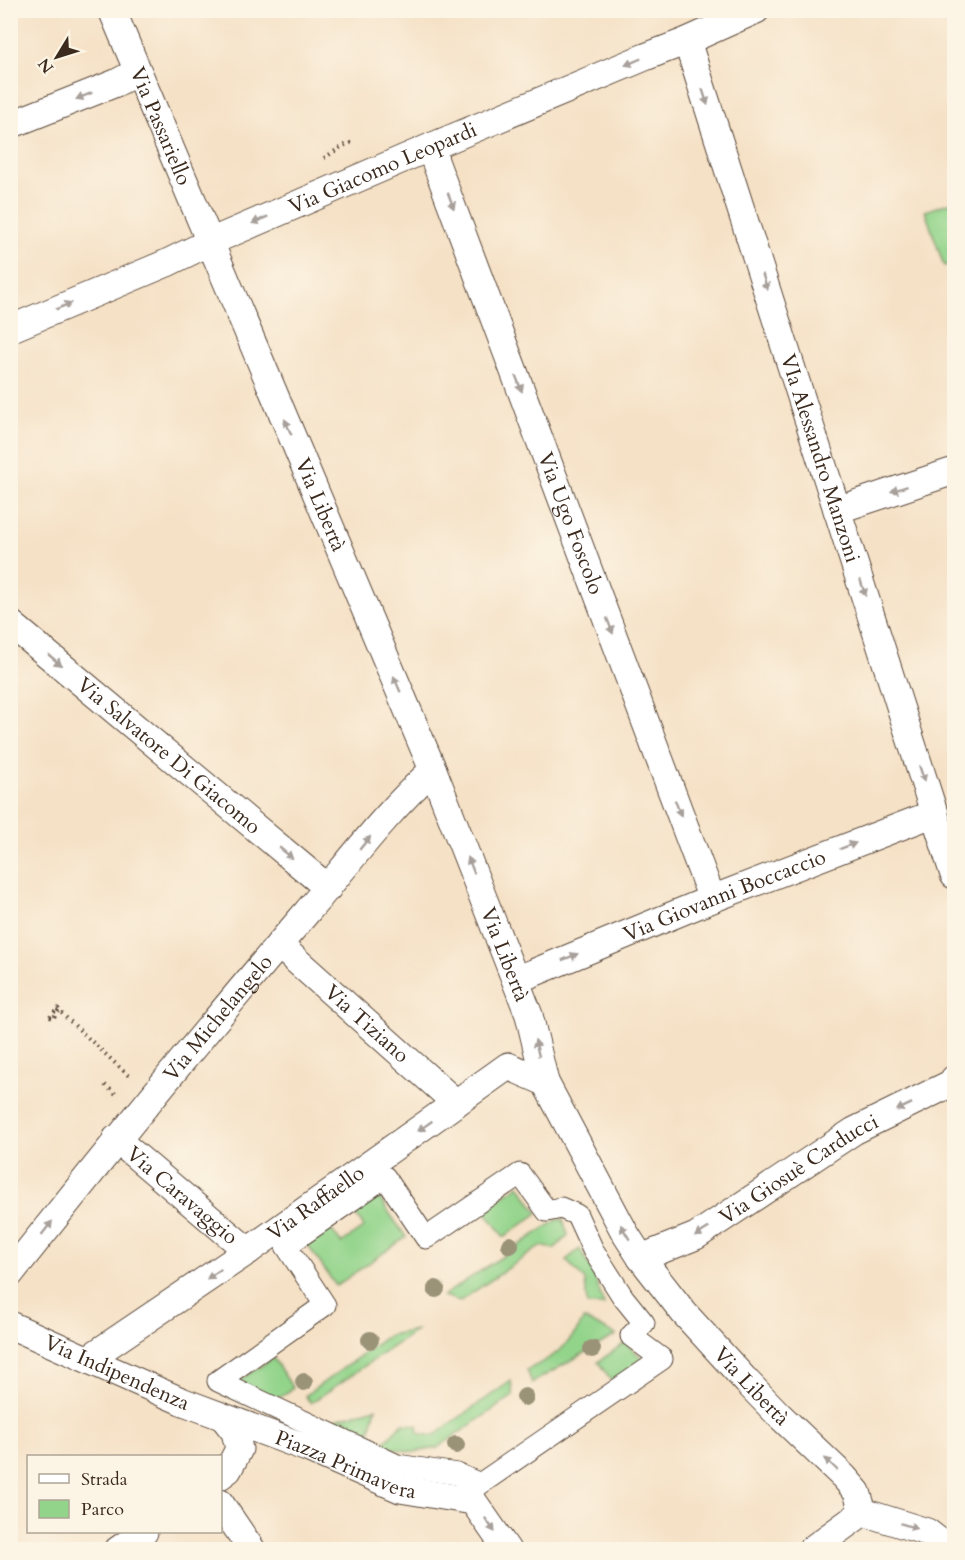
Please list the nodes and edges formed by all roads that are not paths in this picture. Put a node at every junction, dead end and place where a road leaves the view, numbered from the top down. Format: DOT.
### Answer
graph roads {
  1 [pos="112,10"];
  2 [pos="756,10"];
  3 [pos="687,41"];
  4 [pos="137,72"];
  5 [pos="10,125"];
  6 [pos="433,146"];
  7 [pos="210,242"];
  8 [pos="10,329"];
  9 [pos="954,471"];
  10 [pos="837,510"];
  11 [pos="10,623"];
  12 [pos="433,770"];
  13 [pos="934,813"];
  14 [pos="954,875"];
  15 [pos="328,888"];
  16 [pos="712,898"];
  17 [pos="279,945"];
  18 [pos="516,980"];
  19 [pos="954,1079"];
  20 [pos="545,1082"];
  21 [pos="456,1103"];
  22 [pos="116,1139"];
  23 [pos="248,1251"];
  24 [pos="641,1258"];
  25 [pos="10,1274"];
  26 [pos="10,1325"];
  27 [pos="88,1359"];
  28 [pos="662,1359"];
  29 [pos="224,1418"];
  30 [pos="222,1474"];
  31 [pos="222,1506"];
  32 [pos="863,1512"];
  33 [pos="143,1533"];
  34 [pos="118,1550"];
  35 [pos="252,1550"];
  36 [pos="507,1550"];
  37 [pos="811,1550"];
  38 [pos="950,1550"];
  1 -- 4 [label="street, Via Passariello"];
  2 -- 3 [label="street, Via Giacomo Leopardi"];
  3 -- 6 [label="street, Via Giacomo Leopardi, one-way"];
  3 -- 10 [label="street, VIa Alessandro Manzoni, one-way"];
  4 -- 5 [label="street, one-way"];
  4 -- 7 [label="street, Via Passariello"];
  6 -- 7 [label="street, Via Giacomo Leopardi, one-way"];
  6 -- 16 [label="street, Via Ugo Foscolo, one-way"];
  8 -- 7 [label="street, Via Giacomo Leopardi, one-way"];
  12 -- 7 [label="street, Via Libertà, one-way"];
  9 -- 10 [label="street, one-way"];
  10 -- 13 [label="street, VIa Alessandro Manzoni, one-way"];
  11 -- 15 [label="street, Via Salvatore Di Giacomo, one-way"];
  15 -- 12 [label="street, Via Michelangelo, one-way"];
  18 -- 12 [label="street, Via Libertà, one-way"];
  13 -- 14 [label="street, VIa Alessandro Manzoni"];
  16 -- 13 [label="street, Via Giovanni Boccaccio, one-way"];
  15 -- 17 [label="street, Via Michelangelo"];
  18 -- 16 [label="street, Via Giovanni Boccaccio, one-way"];
  17 -- 21 [label="street, Via Tiziano"];
  17 -- 22 [label="street, Via Michelangelo"];
  20 -- 18 [label="street, Via Libertà, one-way"];
  19 -- 24 [label="street, Via Giosuè Carducci, one-way"];
  20 -- 21 [label="street, Via Raffaello"];
  24 -- 20 [label="street, Via Libertà, one-way"];
  21 -- 23 [label="street, Via Raffaello, one-way"];
  22 -- 23 [label="street, Via Caravaggio"];
  25 -- 22 [label="street, Via Michelangelo, one-way"];
  23 -- 27 [label="street, Via Raffaello, one-way"];
  32 -- 24 [label="street, Via Libertà, one-way"];
  26 -- 27 [label="street, Via Indipendenza"];
  27 -- 29 [label="street, Via Indipendenza"];
  28 -- 28 [label="street"];
  29 -- 30 [label="street"];
  29 -- 36 [label="street, Piazza Primavera, one-way"];
  31 -- 35 [label="street"];
  32 -- 37 [label="street"];
  32 -- 38 [label="street, one-way"];
  33 -- 34 [label="street"];
}
